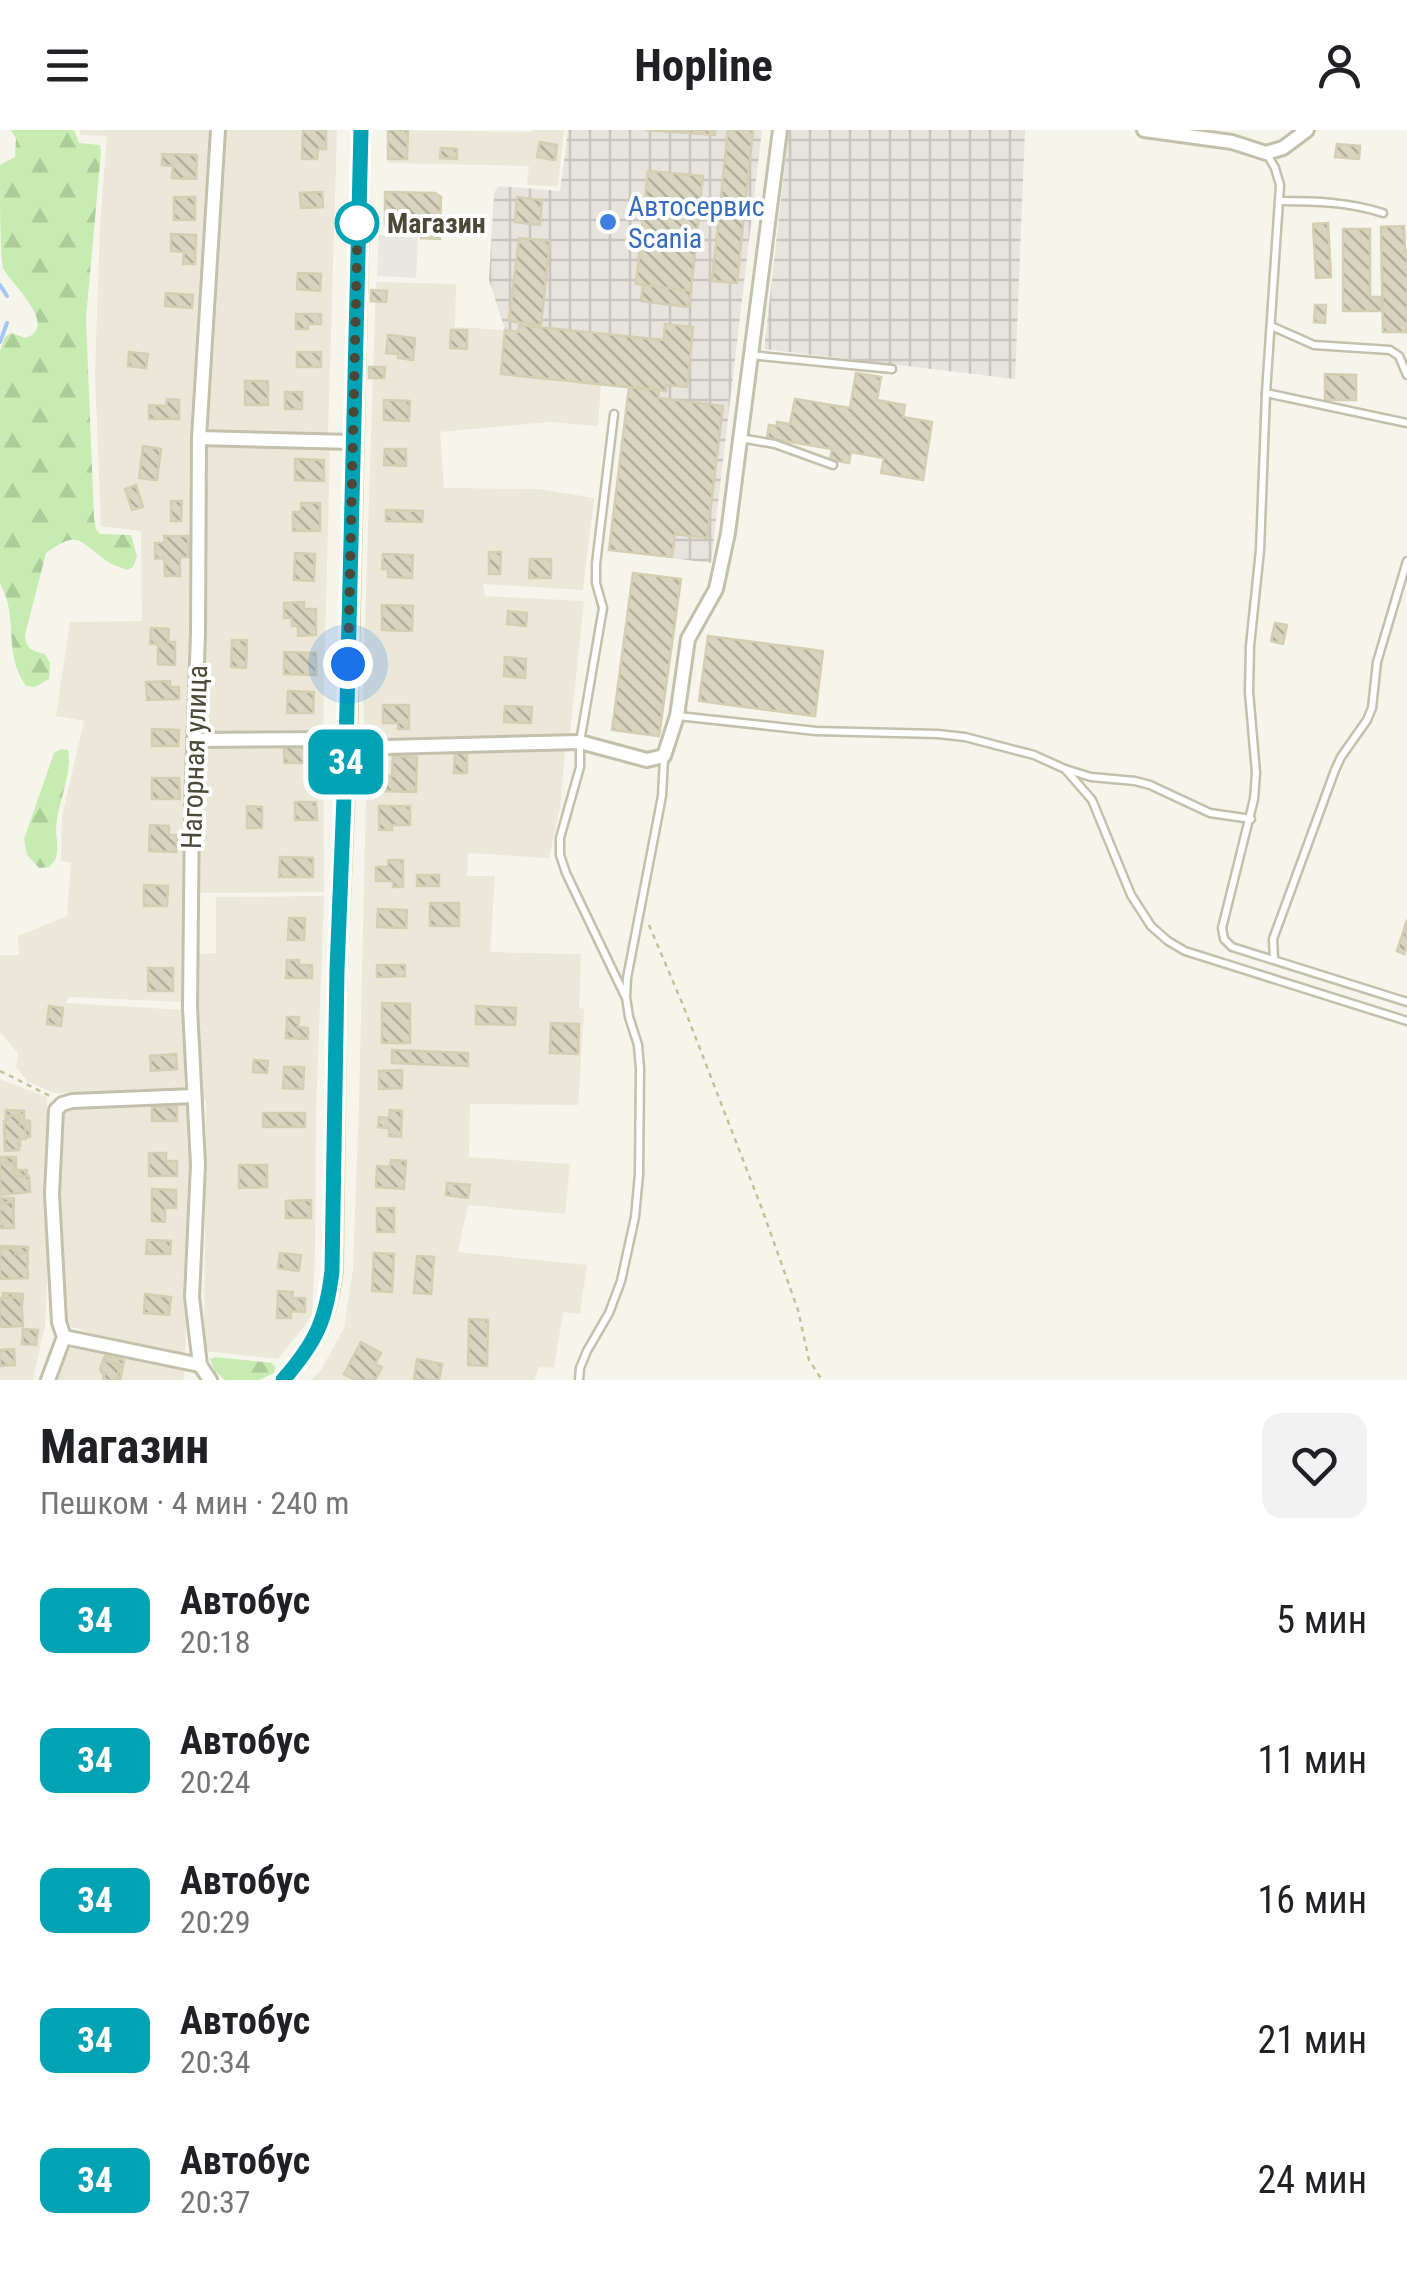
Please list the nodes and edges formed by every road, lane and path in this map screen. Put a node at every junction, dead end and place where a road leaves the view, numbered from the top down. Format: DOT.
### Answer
graph roads {
  1 [pos="218,130"];
  2 [pos="360,130"];
  3 [pos="780,130"];
  4 [pos="1144,130"];
  5 [pos="1307,130"];
  6 [pos="1266,153"];
  7 [pos="1280,201"];
  8 [pos="1383,213"];
  9 [pos="1270,326"];
  10 [pos="750,356"];
  11 [pos="892,369"];
  12 [pos="1406,370"];
  13 [pos="1266,393"];
  14 [pos="614,414"];
  15 [pos="1407,423"];
  16 [pos="199,438"];
  17 [pos="740,438"];
  18 [pos="353,442"];
  19 [pos="833,464"];
  20 [pos="728,534"];
  21 [pos="738,547"];
  22 [pos="1407,561"];
  23 [pos="677,716"];
  24 [pos="195,740"];
  25 [pos="580,742"];
  26 [pos="347,744"];
  27 [pos="664,756"];
  28 [pos="1065,769"];
  29 [pos="1250,819"];
  30 [pos="641,907"];
  31 [pos="1274,959"];
  32 [pos="626,998"];
  33 [pos="1407,1002"];
  34 [pos="1407,1021"];
  35 [pos="0,1071"];
  36 [pos="194,1096"];
  37 [pos="74,1100"];
  38 [pos="64,1337"];
  39 [pos="200,1365"];
  40 [pos="48,1380"];
  41 [pos="210,1380"];
  42 [pos="283,1380"];
  43 [pos="579,1380"];
  44 [pos="822,1380"];
  1 -- 16 [label="street, Нагорная улица"];
  2 -- 18 [label="main road"];
  3 -- 10 [label="street"];
  4 -- 6 [label="street"];
  5 -- 6 [label="street"];
  6 -- 7 [label="lane"];
  7 -- 8 [label="lane"];
  7 -- 9 [label="lane"];
  9 -- 12 [label="lane"];
  9 -- 13 [label="lane"];
  10 -- 11 [label="lane"];
  10 -- 17 [label="street"];
  13 -- 15 [label="lane"];
  13 -- 29 [label="lane"];
  14 -- 25 [label="lane"];
  16 -- 18 [label="street"];
  16 -- 24 [label="street, Нагорная улица"];
  17 -- 19 [label="lane"];
  17 -- 20 [label="street"];
  18 -- 26 [label="main road"];
  20 -- 21 [label="lane"];
  20 -- 23 [label="street"];
  22 -- 31 [label="lane"];
  23 -- 27 [label="street"];
  23 -- 28 [label="lane"];
  24 -- 26 [label="street"];
  24 -- 36 [label="street, Нагорная улица"];
  25 -- 26 [label="street"];
  25 -- 27 [label="street"];
  25 -- 32 [label="lane"];
  26 -- 42 [label="main road"];
  27 -- 30 [label="lane"];
  28 -- 29 [label="lane"];
  28 -- 34 [label="lane"];
  29 -- 31 [label="lane"];
  30 -- 32 [label="lane"];
  30 -- 44 [label="path"];
  31 -- 33 [label="lane"];
  32 -- 43 [label="lane"];
  35 -- 37 [label="path"];
  36 -- 37 [label="street"];
  36 -- 39 [label="street, Нагорная улица"];
  37 -- 38 [label="street"];
  38 -- 39 [label="street"];
  38 -- 40 [label="street"];
  39 -- 41 [label="street, Нагорная улица"];
}
